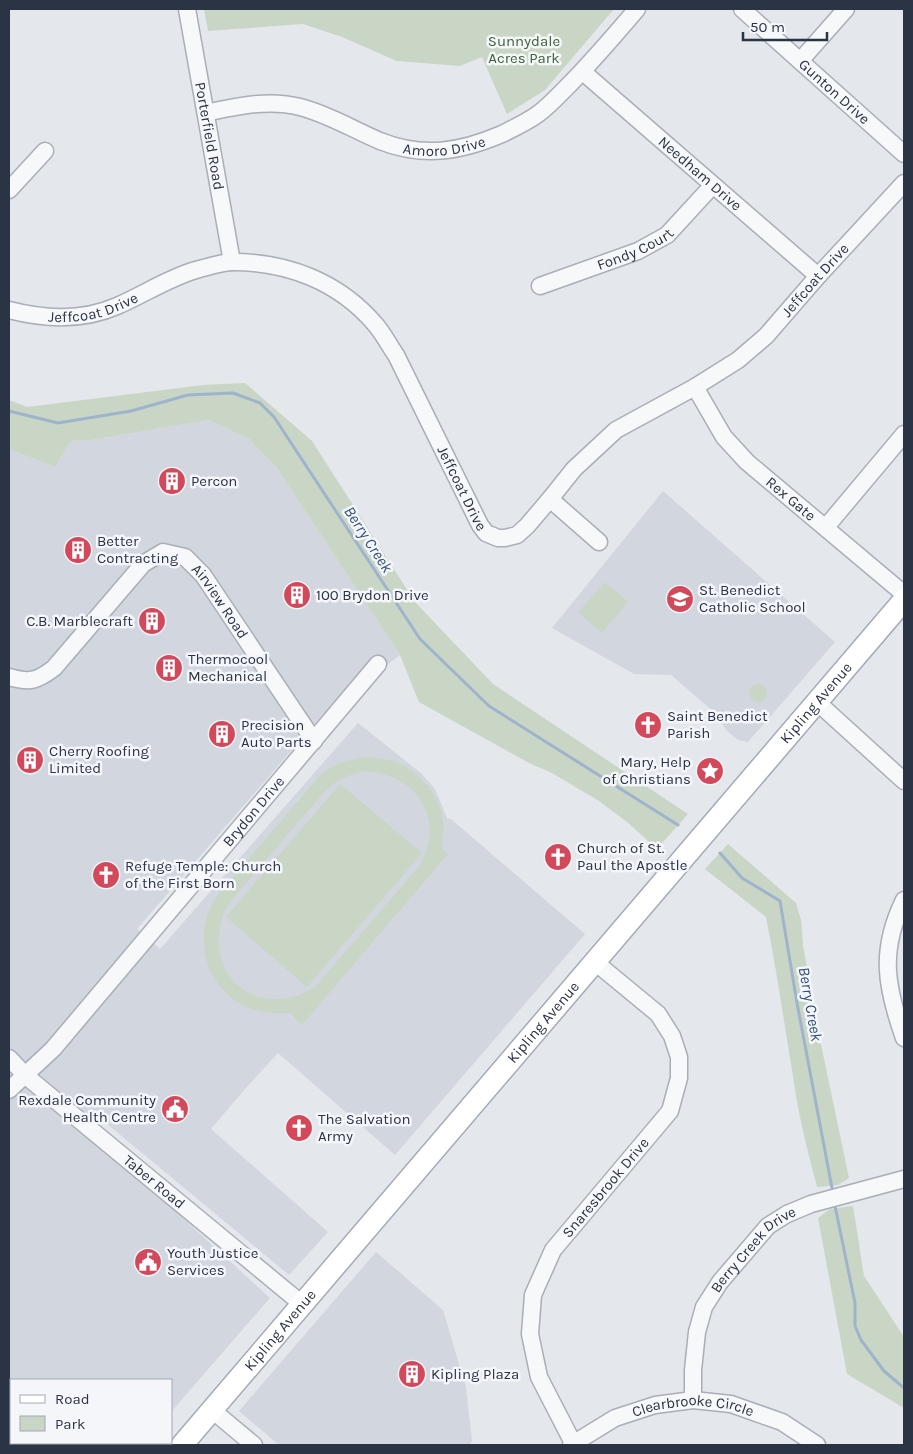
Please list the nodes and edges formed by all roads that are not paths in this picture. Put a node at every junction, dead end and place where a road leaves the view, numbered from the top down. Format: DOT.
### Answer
graph roads {
  1 [pos="187,9"];
  2 [pos="637,9"];
  3 [pos="742,9"];
  4 [pos="846,9"];
  5 [pos="800,61"];
  6 [pos="583,72"];
  7 [pos="206,113"];
  8 [pos="45,151"];
  9 [pos="904,154"];
  10 [pos="904,183"];
  11 [pos="713,185"];
  12 [pos="9,190"];
  13 [pos="232,262"];
  14 [pos="818,276"];
  15 [pos="540,286"];
  16 [pos="9,310"];
  17 [pos="695,387"];
  18 [pos="904,434"];
  19 [pos="550,499"];
  20 [pos="826,527"];
  21 [pos="599,542"];
  22 [pos="904,594"];
  23 [pos="904,600"];
  24 [pos="378,664"];
  25 [pos="9,677"];
  26 [pos="817,702"];
  27 [pos="314,741"];
  28 [pos="904,781"];
  29 [pos="904,900"];
  30 [pos="595,962"];
  31 [pos="904,1038"];
  32 [pos="9,1058"];
  33 [pos="26,1076"];
  34 [pos="9,1090"];
  35 [pos="904,1180"];
  36 [pos="302,1304"];
  37 [pos="693,1400"];
  38 [pos="212,1410"];
  39 [pos="572,1444"];
  40 [pos="182,1445"];
  41 [pos="254,1445"];
  42 [pos="817,1445"];
  1 -- 7 [label="street, Porterfield Road"];
  2 -- 6 [label="street, Amoro Drive"];
  3 -- 5 [label="street, Gunton Drive"];
  4 -- 5 [label="street"];
  5 -- 9 [label="street, Gunton Drive"];
  6 -- 7 [label="street, Amoro Drive"];
  6 -- 11 [label="street, Needham Drive"];
  7 -- 13 [label="street, Porterfield Road"];
  8 -- 12 [label="street"];
  10 -- 14 [label="street, Jeffcoat Drive"];
  11 -- 14 [label="street, Needham Drive"];
  11 -- 15 [label="street, Fondy Court"];
  13 -- 16 [label="street, Jeffcoat Drive"];
  13 -- 19 [label="street, Jeffcoat Drive"];
  14 -- 17 [label="street, Jeffcoat Drive"];
  17 -- 19 [label="street, Jeffcoat Drive"];
  17 -- 20 [label="street, Rex Gate"];
  18 -- 20 [label="street"];
  19 -- 21 [label="street"];
  20 -- 22 [label="street, Rex Gate"];
  23 -- 26 [label="main road, Kipling Avenue"];
  24 -- 27 [label="street, Brydon Drive"];
  25 -- 27 [label="street, Airview Road"];
  26 -- 28 [label="street"];
  26 -- 30 [label="main road, Kipling Avenue"];
  27 -- 33 [label="street, Brydon Drive"];
  29 -- 31 [label="street"];
  30 -- 36 [label="main road, Kipling Avenue"];
  30 -- 39 [label="street, Snaresbrook Drive"];
  32 -- 33 [label="street, Taber Road"];
  33 -- 34 [label="street, Brydon Drive"];
  33 -- 36 [label="street, Taber Road"];
  35 -- 37 [label="street, Berry Creek Drive"];
  36 -- 38 [label="main road, Kipling Avenue"];
  37 -- 39 [label="street, Clearbrooke Circle"];
  37 -- 42 [label="street, Clearbrooke Circle"];
  38 -- 40 [label="main road, Kipling Avenue"];
  38 -- 41 [label="street"];
}
